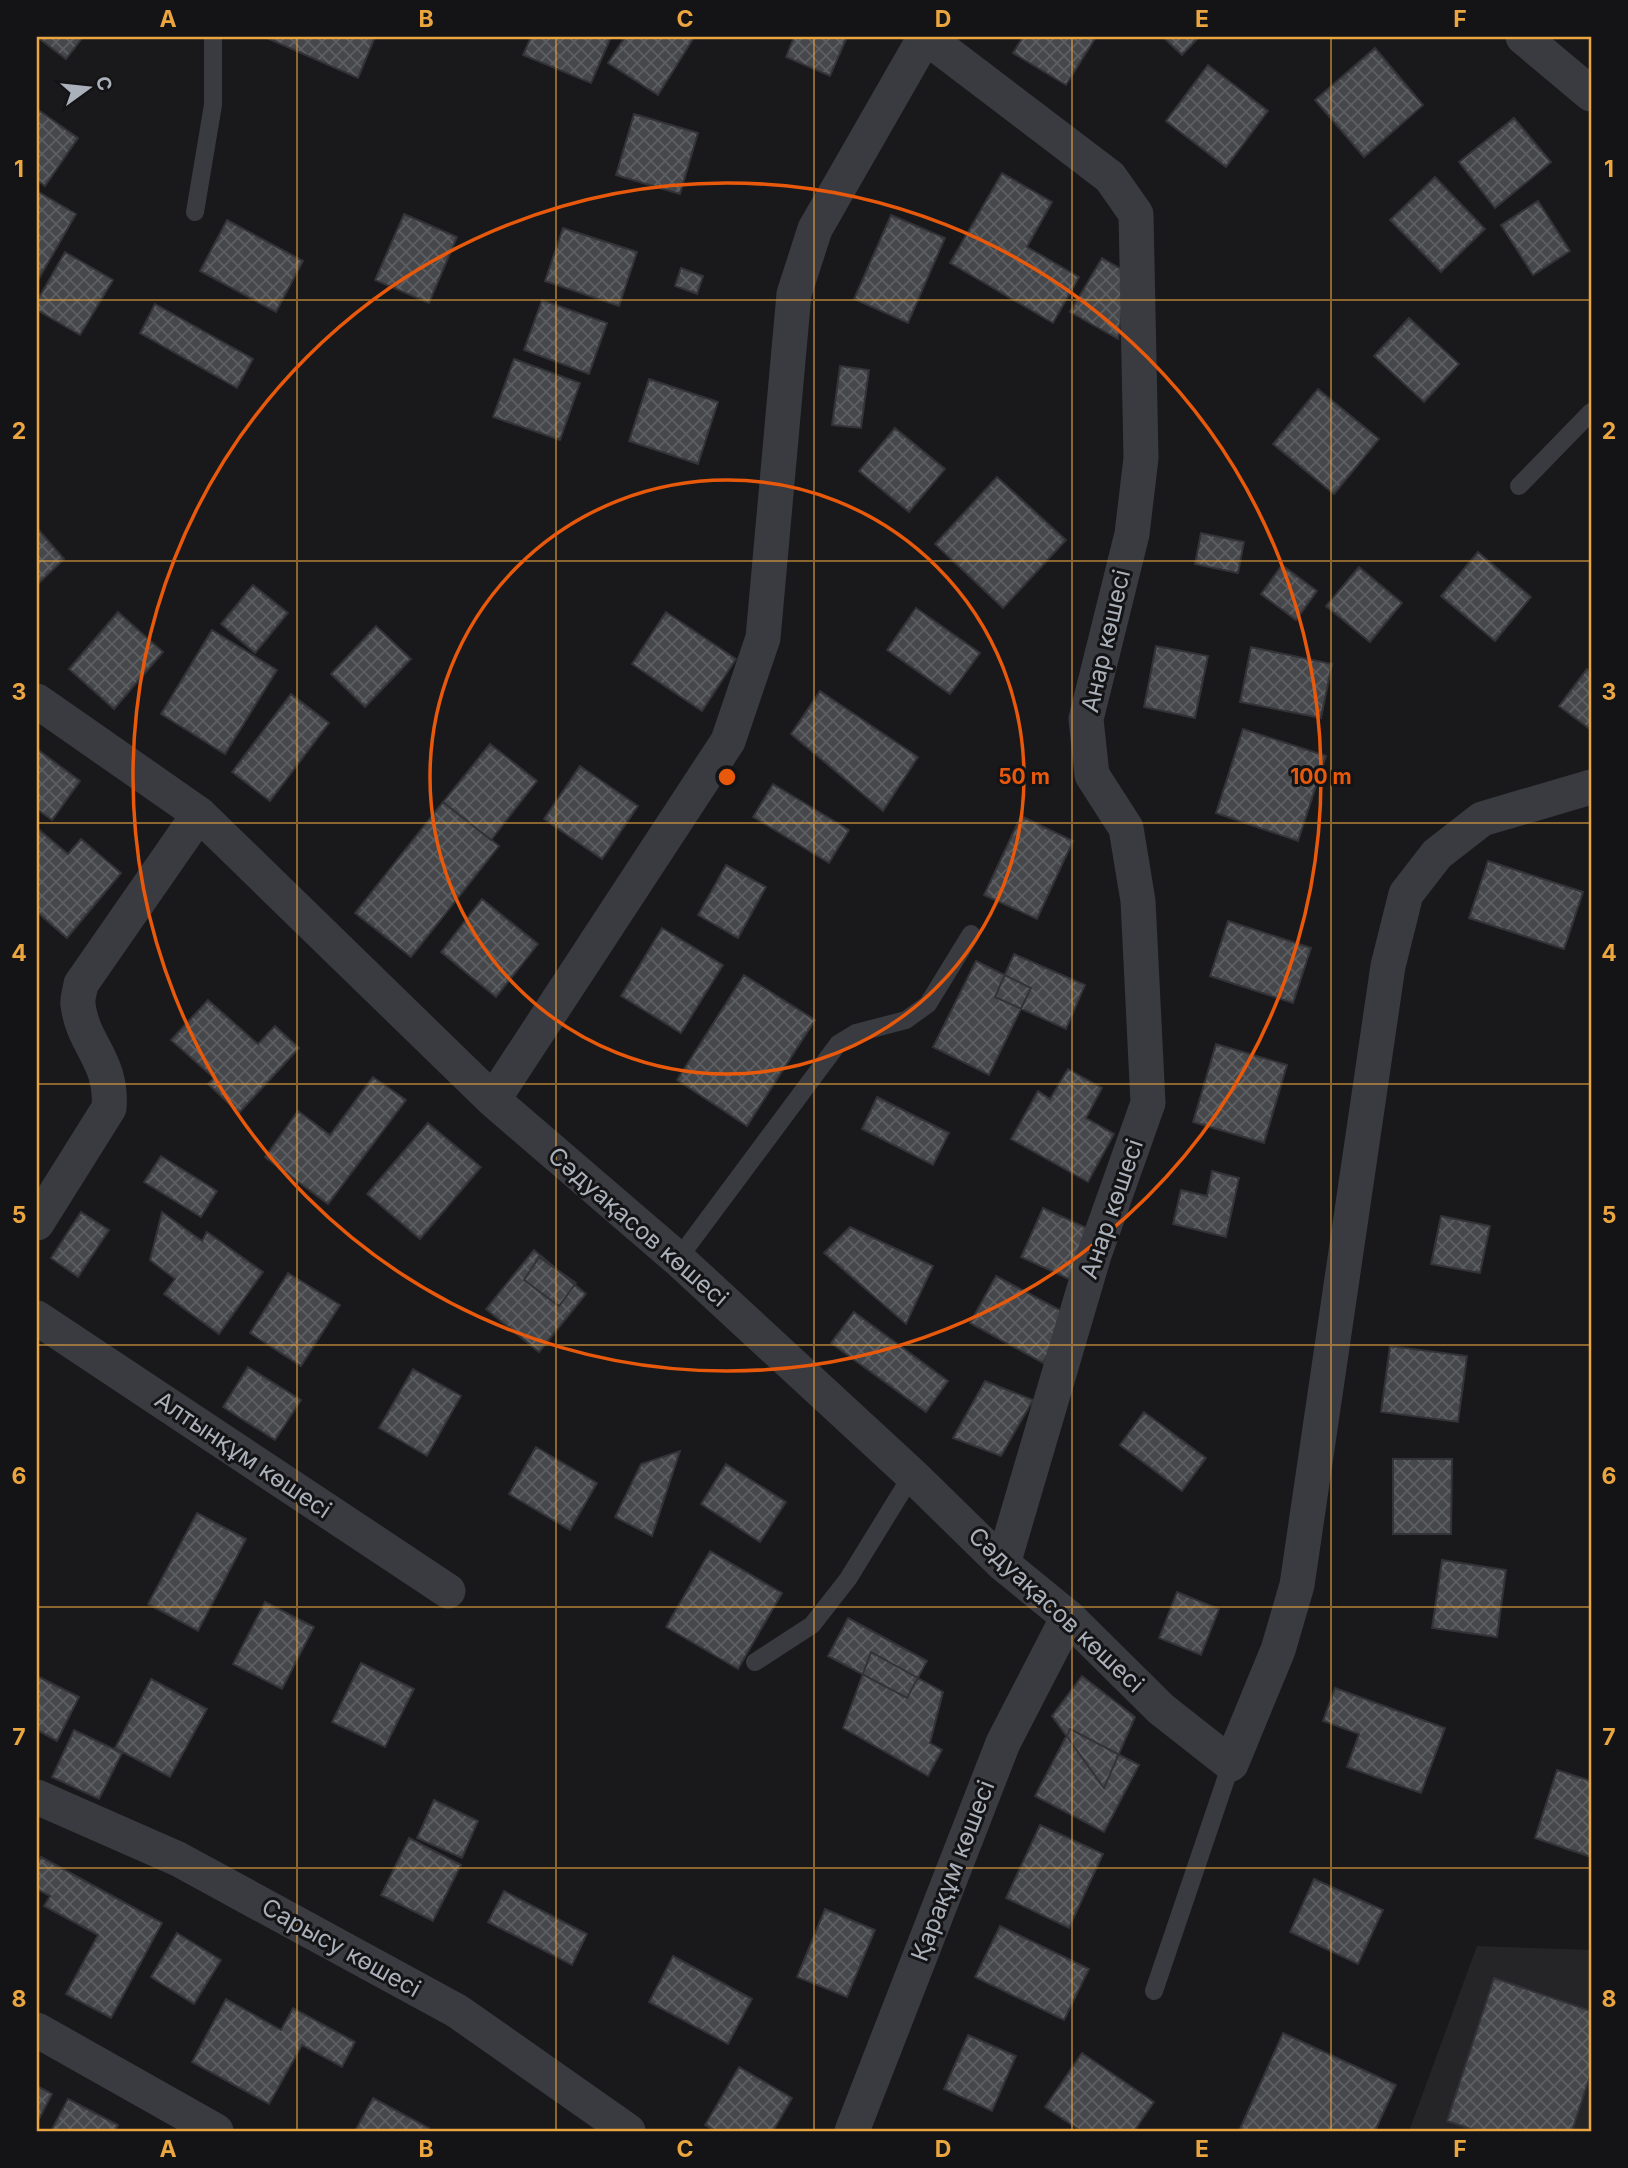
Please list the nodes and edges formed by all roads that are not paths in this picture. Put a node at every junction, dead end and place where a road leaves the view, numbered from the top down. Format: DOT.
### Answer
graph roads {
  1 [pos="212,37"];
  2 [pos="925,37"];
  3 [pos="1523,37"];
  4 [pos="1591,94"];
  5 [pos="195,212"];
  6 [pos="1591,412"];
  7 [pos="1519,486"];
  8 [pos="37,701"];
  9 [pos="1591,786"];
  10 [pos="199,814"];
  11 [pos="971,934"];
  12 [pos="493,1100"];
  13 [pos="37,1223"];
  14 [pos="678,1259"];
  15 [pos="37,1318"];
  16 [pos="912,1475"];
  17 [pos="1003,1564"];
  18 [pos="448,1591"];
  19 [pos="1068,1617"];
  20 [pos="755,1662"];
  21 [pos="1231,1763"];
  22 [pos="37,1797"];
  23 [pos="1154,1991"];
  24 [pos="37,2030"];
  25 [pos="216,2131"];
  26 [pos="628,2131"];
  27 [pos="852,2131"];
  1 -- 5 [label="lane"];
  2 -- 12 [label="street"];
  2 -- 17 [label="street, Анар көшесі"];
  3 -- 4 [label="street"];
  6 -- 7 [label="lane"];
  8 -- 10 [label="street, Сәдуақасов көшесі"];
  9 -- 21 [label="street"];
  10 -- 12 [label="street, Сәдуақасов көшесі"];
  10 -- 13 [label="street"];
  11 -- 14 [label="lane"];
  12 -- 14 [label="street, Сәдуақасов көшесі"];
  14 -- 16 [label="street, Сәдуақасов көшесі"];
  15 -- 18 [label="street, Алтынқұм көшесі"];
  16 -- 17 [label="street, Сәдуақасов көшесі"];
  16 -- 20 [label="lane"];
  17 -- 19 [label="street, Сәдуақасов көшесі"];
  19 -- 21 [label="street, Сәдуақасов көшесі"];
  19 -- 27 [label="street, Қарақұм көшесі"];
  21 -- 23 [label="lane"];
  22 -- 26 [label="street, Сарысу көшесі"];
  24 -- 25 [label="street"];
}
